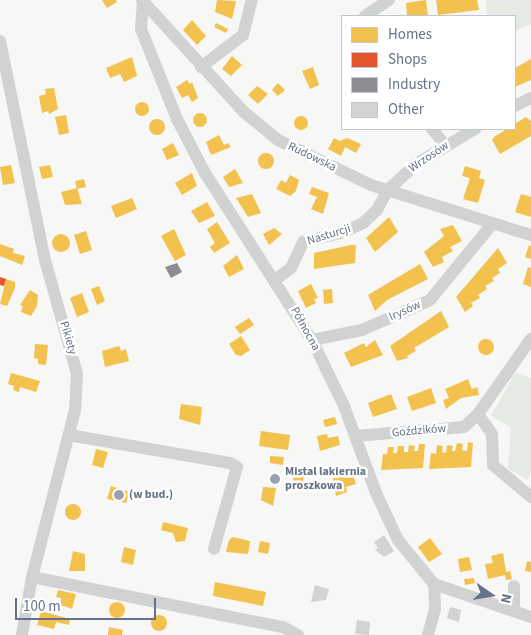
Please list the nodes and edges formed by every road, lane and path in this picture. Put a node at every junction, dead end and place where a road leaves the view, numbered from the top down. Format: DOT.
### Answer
graph roads {
  1 [pos="252,0"];
  2 [pos="389,0"];
  3 [pos="142,1"];
  4 [pos="366,15"];
  5 [pos="0,41"];
  6 [pos="201,67"];
  7 [pos="531,98"];
  8 [pos="516,106"];
  9 [pos="433,130"];
  10 [pos="473,130"];
  11 [pos="446,145"];
  12 [pos="387,191"];
  13 [pos="493,223"];
  14 [pos="531,235"];
  15 [pos="275,280"];
  16 [pos="531,339"];
  17 [pos="312,340"];
  18 [pos="478,414"];
  19 [pos="69,435"];
  20 [pos="355,436"];
  21 [pos="531,497"];
  22 [pos="214,549"];
  23 [pos="32,577"];
  24 [pos="434,584"];
  25 [pos="514,586"];
  26 [pos="514,611"];
  27 [pos="531,617"];
  28 [pos="22,635"];
  29 [pos="298,635"];
  30 [pos="428,635"];
  1 -- 6 [label="street"];
  2 -- 4 [label="street"];
  3 -- 6 [label="street, Rudowska"];
  3 -- 15 [label="street, Północna"];
  5 -- 19 [label="street, Pikiety"];
  6 -- 12 [label="street, Rudowska"];
  7 -- 8 [label="street"];
  9 -- 11 [label="street"];
  10 -- 11 [label="street, Wrzosów"];
  11 -- 12 [label="street, Wrzosów"];
  12 -- 13 [label="street, Rudowska"];
  12 -- 15 [label="street, Nasturcji"];
  13 -- 14 [label="street, Rudowska"];
  13 -- 17 [label="street, Irysów"];
  15 -- 17 [label="street, Północna"];
  16 -- 18 [label="street, Goździków"];
  17 -- 20 [label="street, Północna"];
  18 -- 20 [label="street, Goździków"];
  18 -- 21 [label="street"];
  19 -- 22 [label="street"];
  19 -- 23 [label="street, Pikiety"];
  20 -- 24 [label="street, Północna"];
  23 -- 28 [label="street, Pikiety"];
  23 -- 29 [label="street"];
  24 -- 26 [label="street"];
  24 -- 30 [label="street"];
  25 -- 26 [label="street"];
  26 -- 27 [label="street"];
}
